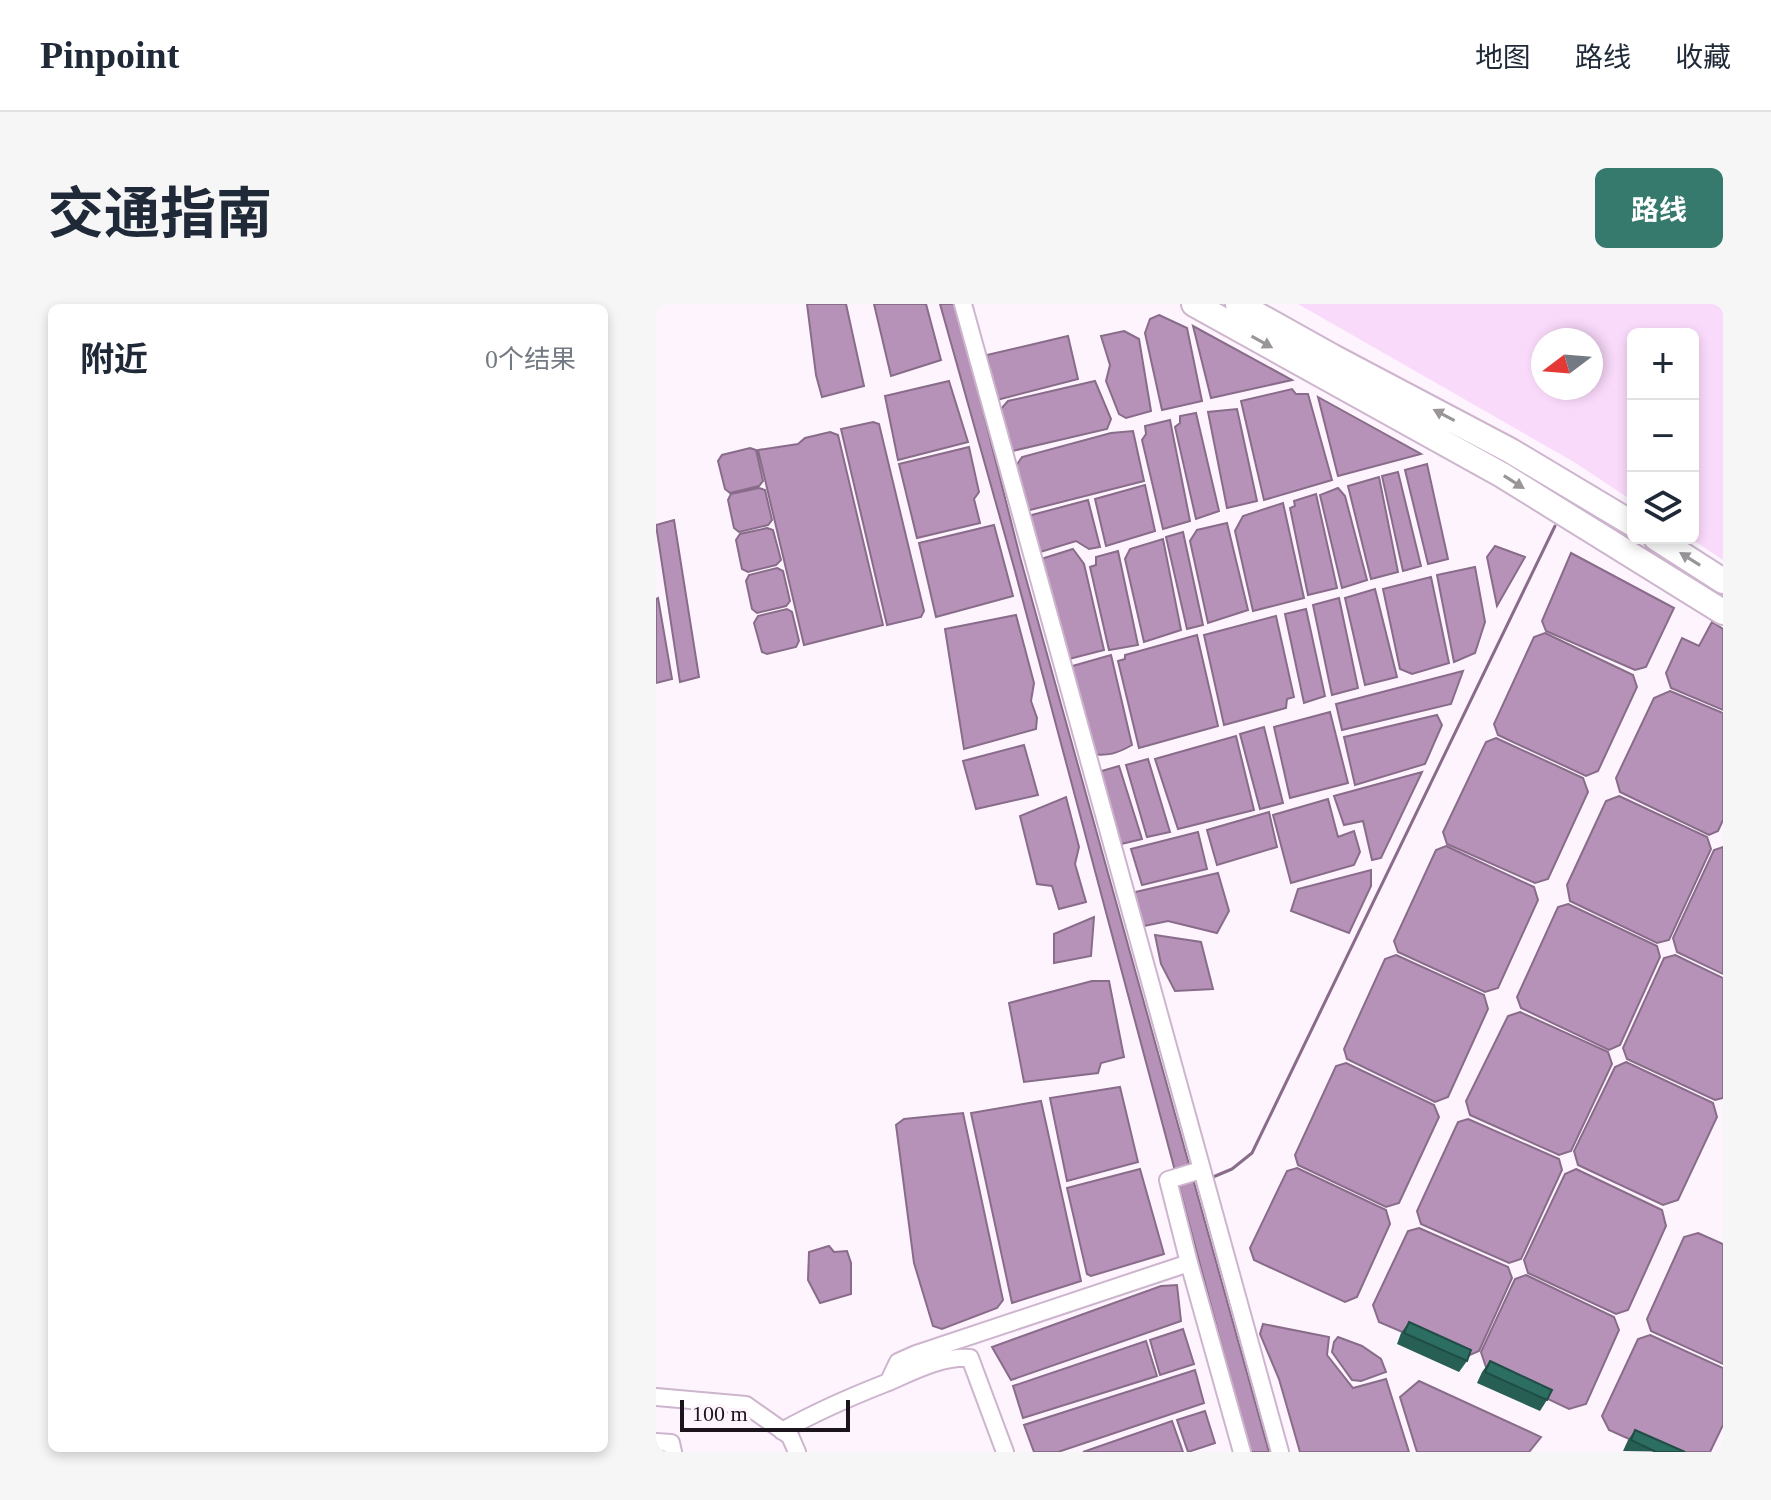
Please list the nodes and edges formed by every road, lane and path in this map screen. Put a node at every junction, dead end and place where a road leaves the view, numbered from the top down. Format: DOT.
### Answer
graph roads {
  1 [pos="963,304"];
  2 [pos="1194,304"];
  3 [pos="1238,304"];
  4 [pos="1494,442"];
  5 [pos="1481,464"];
  6 [pos="1627,520"];
  7 [pos="1665,544"];
  8 [pos="1632,546"];
  9 [pos="1723,581"];
  10 [pos="1723,612"];
  11 [pos="1201,1170"];
  12 [pos="1189,1263"];
  13 [pos="889,1381"];
  14 [pos="656,1397"];
  15 [pos="782,1431"];
  16 [pos="656,1442"];
  17 [pos="673,1452"];
  18 [pos="797,1452"];
  19 [pos="1005,1452"];
  20 [pos="1242,1452"];
  21 [pos="1280,1452"];
  1 -- 11 [label="street"];
  2 -- 5 [label="highway, one-way"];
  4 -- 3 [label="highway, one-way"];
  4 -- 5 [label="highway"];
  4 -- 6 [label="highway"];
  5 -- 8 [label="highway, one-way"];
  9 -- 7 [label="highway, one-way"];
  8 -- 10 [label="highway"];
  11 -- 12 [label="street"];
  11 -- 21 [label="street"];
  12 -- 13 [label="street"];
  12 -- 20 [label="street"];
  13 -- 15 [label="street"];
  13 -- 19 [label="street"];
  14 -- 15 [label="street"];
  15 -- 18 [label="street"];
  16 -- 17 [label="street"];
}
